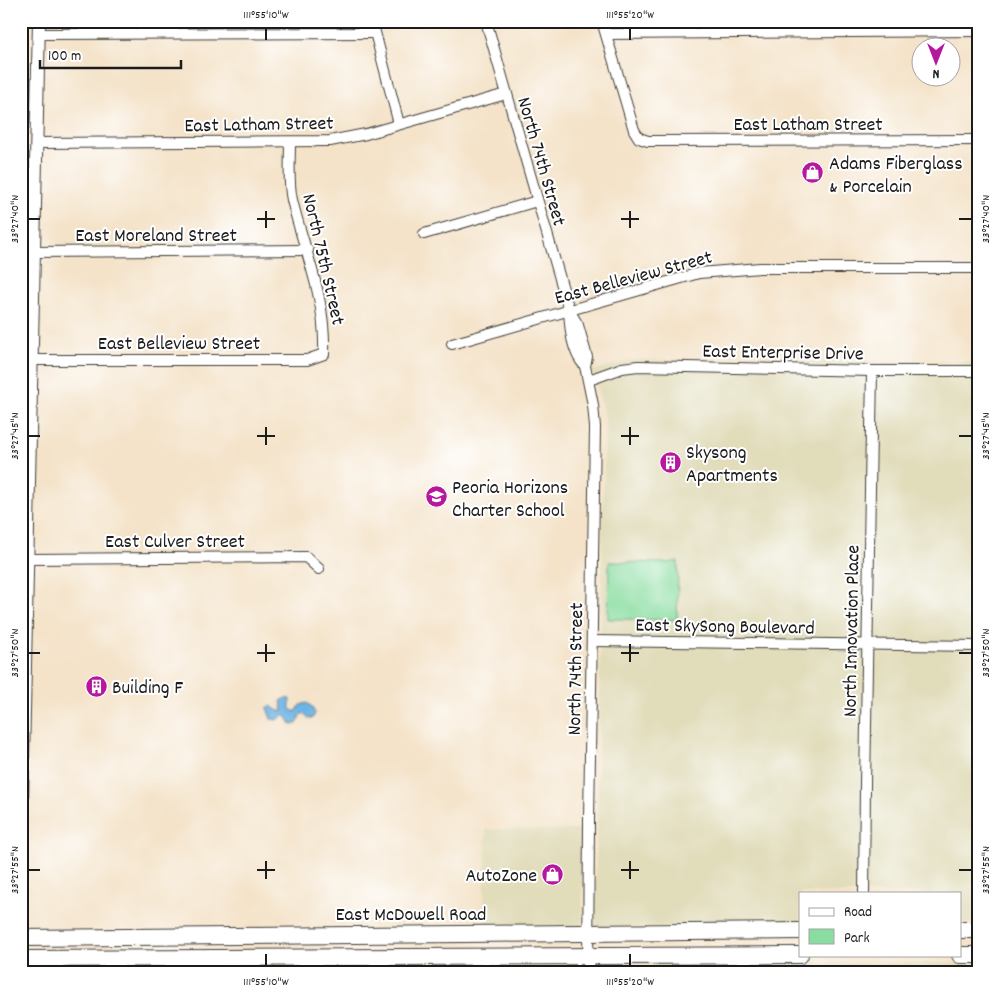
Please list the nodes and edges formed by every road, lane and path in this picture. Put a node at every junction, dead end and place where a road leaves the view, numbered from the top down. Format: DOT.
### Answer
graph roads {
  1 [pos="372,21"];
  2 [pos="486,21"];
  3 [pos="602,21"];
  4 [pos="39,28"];
  5 [pos="978,31"];
  6 [pos="374,33"];
  7 [pos="606,34"];
  8 [pos="506,94"];
  9 [pos="399,124"];
  10 [pos="978,140"];
  11 [pos="290,142"];
  12 [pos="36,143"];
  13 [pos="537,201"];
  14 [pos="424,234"];
  15 [pos="308,250"];
  16 [pos="34,252"];
  17 [pos="978,268"];
  18 [pos="569,310"];
  19 [pos="452,344"];
  20 [pos="324,354"];
  21 [pos="32,360"];
  22 [pos="872,371"];
  23 [pos="978,371"];
  24 [pos="589,380"];
  25 [pos="27,559"];
  26 [pos="319,569"];
  27 [pos="592,641"];
  28 [pos="867,645"];
  29 [pos="978,646"];
  30 [pos="21,849"];
  31 [pos="864,892"];
  32 [pos="962,930"];
  33 [pos="978,930"];
  34 [pos="799,931"];
  35 [pos="588,933"];
  36 [pos="21,938"];
  37 [pos="799,955"];
  38 [pos="962,955"];
  39 [pos="978,955"];
  40 [pos="588,956"];
  41 [pos="21,959"];
  42 [pos="588,973"];
  1 -- 6 [label="street"];
  2 -- 8 [label="street, North 74th Street"];
  3 -- 7 [label="street"];
  4 -- 6 [label="street"];
  4 -- 12 [label="street"];
  5 -- 7 [label="street"];
  6 -- 9 [label="street"];
  7 -- 10 [label="street, East Latham Street"];
  8 -- 9 [label="street, East Latham Street"];
  8 -- 13 [label="street, North 74th Street"];
  9 -- 11 [label="street, East Latham Street"];
  11 -- 12 [label="street, East Latham Street"];
  11 -- 15 [label="street, North 75th Street"];
  12 -- 16 [label="street"];
  13 -- 14 [label="street"];
  13 -- 18 [label="street, North 74th Street"];
  15 -- 16 [label="street, East Moreland Street"];
  15 -- 20 [label="street, North 75th Street"];
  16 -- 21 [label="street"];
  17 -- 18 [label="street, East Belleview Street"];
  18 -- 19 [label="street, East Belleview Street"];
  18 -- 24 [label="street, North 74th Street"];
  20 -- 21 [label="street, East Belleview Street"];
  21 -- 25 [label="street"];
  22 -- 23 [label="street, East Enterprise Drive"];
  22 -- 24 [label="street, East Enterprise Drive"];
  22 -- 28 [label="street, North Innovation Place"];
  24 -- 27 [label="street, North 74th Street"];
  25 -- 26 [label="street, East Culver Street"];
  25 -- 30 [label="street"];
  27 -- 28 [label="street, East SkySong Boulevard"];
  27 -- 35 [label="street, North 74th Street"];
  28 -- 29 [label="street, East SkySong Boulevard"];
  28 -- 31 [label="street, North Innovation Place"];
  32 -- 33 [label="main road"];
  34 -- 35 [label="main road, East McDowell Road"];
  35 -- 36 [label="main road, East McDowell Road"];
  35 -- 40 [label="street, North 74th Street"];
  37 -- 40 [label="main road"];
  38 -- 39 [label="main road"];
  40 -- 41 [label="main road"];
  40 -- 42 [label="street, North 74th Street"];
}
